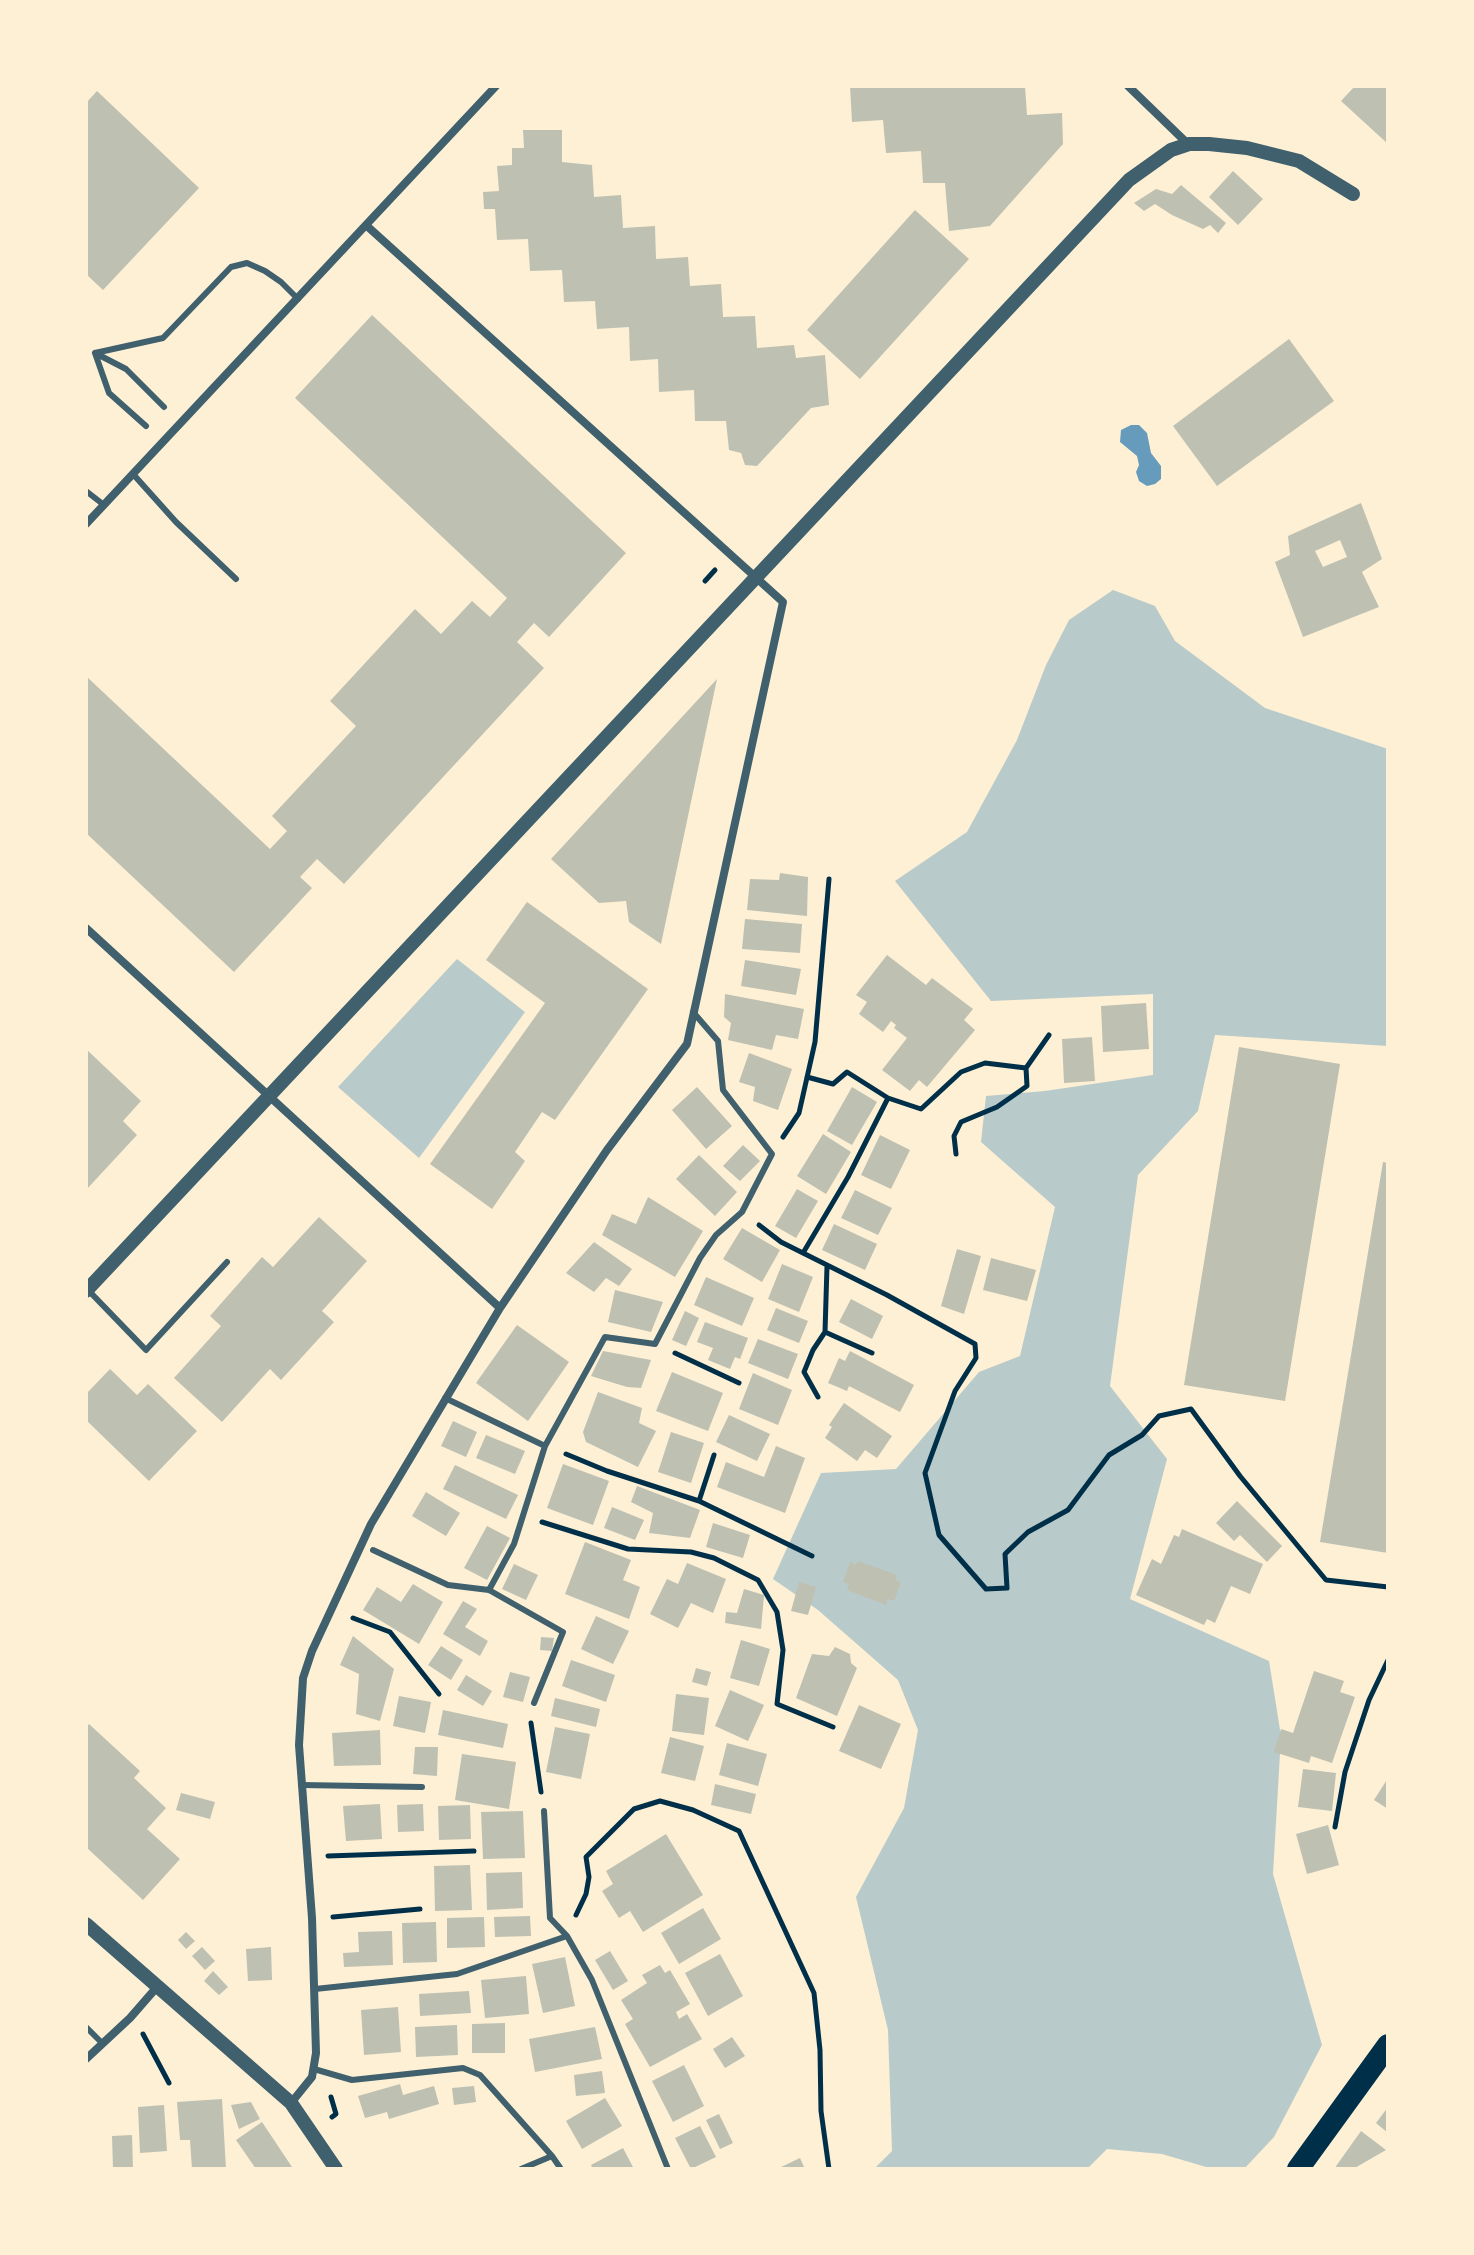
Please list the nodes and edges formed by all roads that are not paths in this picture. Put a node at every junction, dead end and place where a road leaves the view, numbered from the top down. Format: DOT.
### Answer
graph roads {
  1 [pos="496,86"];
  2 [pos="1128,86"];
  3 [pos="1189,144"];
  4 [pos="1353,194"];
  5 [pos="367,226"];
  6 [pos="298,299"];
  7 [pos="95,353"];
  8 [pos="164,407"];
  9 [pos="146,426"];
  10 [pos="133,474"];
  11 [pos="86,491"];
  12 [pos="104,505"];
  13 [pos="86,524"];
  14 [pos="754,578"];
  15 [pos="236,579"];
  16 [pos="86,928"];
  17 [pos="693,1012"];
  18 [pos="268,1095"];
  19 [pos="227,1262"];
  20 [pos="86,1290"];
  21 [pos="500,1308"];
  22 [pos="445,1398"];
  23 [pos="545,1446"];
  24 [pos="373,1550"];
  25 [pos="489,1590"];
  26 [pos="534,1703"];
  27 [pos="301,1785"];
  28 [pos="422,1787"];
  29 [pos="544,1811"];
  30 [pos="86,1924"];
  31 [pos="567,1936"];
  32 [pos="157,1987"];
  33 [pos="315,1989"];
  34 [pos="86,2027"];
  35 [pos="102,2043"];
  36 [pos="1388,2045"];
  37 [pos="86,2059"];
  38 [pos="314,2069"];
  39 [pos="291,2103"];
  40 [pos="552,2156"];
  41 [pos="336,2169"];
  42 [pos="521,2169"];
  43 [pos="561,2169"];
  44 [pos="668,2169"];
  45 [pos="1298,2169"];
  1 -- 5 [label="street"];
  2 -- 3 [label="street"];
  3 -- 4 [label="street"];
  3 -- 14 [label="street"];
  5 -- 6 [label="street"];
  5 -- 14 [label="street"];
  6 -- 7 [label="lane"];
  6 -- 10 [label="street"];
  7 -- 8 [label="lane"];
  7 -- 9 [label="lane"];
  10 -- 12 [label="street"];
  10 -- 15 [label="lane"];
  11 -- 12 [label="lane"];
  12 -- 13 [label="street"];
  14 -- 17 [label="street"];
  14 -- 18 [label="street"];
  16 -- 18 [label="street"];
  17 -- 21 [label="street"];
  17 -- 23 [label="lane"];
  18 -- 20 [label="street"];
  18 -- 21 [label="street"];
  19 -- 20 [label="lane"];
  21 -- 22 [label="street"];
  22 -- 23 [label="lane"];
  22 -- 27 [label="street"];
  23 -- 25 [label="lane"];
  24 -- 25 [label="lane"];
  25 -- 26 [label="lane"];
  27 -- 28 [label="lane"];
  27 -- 33 [label="street"];
  29 -- 31 [label="lane"];
  30 -- 32 [label="street"];
  31 -- 33 [label="lane"];
  31 -- 44 [label="lane"];
  32 -- 35 [label="street"];
  32 -- 39 [label="street"];
  33 -- 38 [label="street"];
  34 -- 35 [label="lane"];
  35 -- 37 [label="street"];
  36 -- 45 [label="highway"];
  38 -- 39 [label="street"];
  38 -- 40 [label="lane"];
  39 -- 41 [label="street"];
  40 -- 42 [label="lane"];
  40 -- 43 [label="lane"];
}
